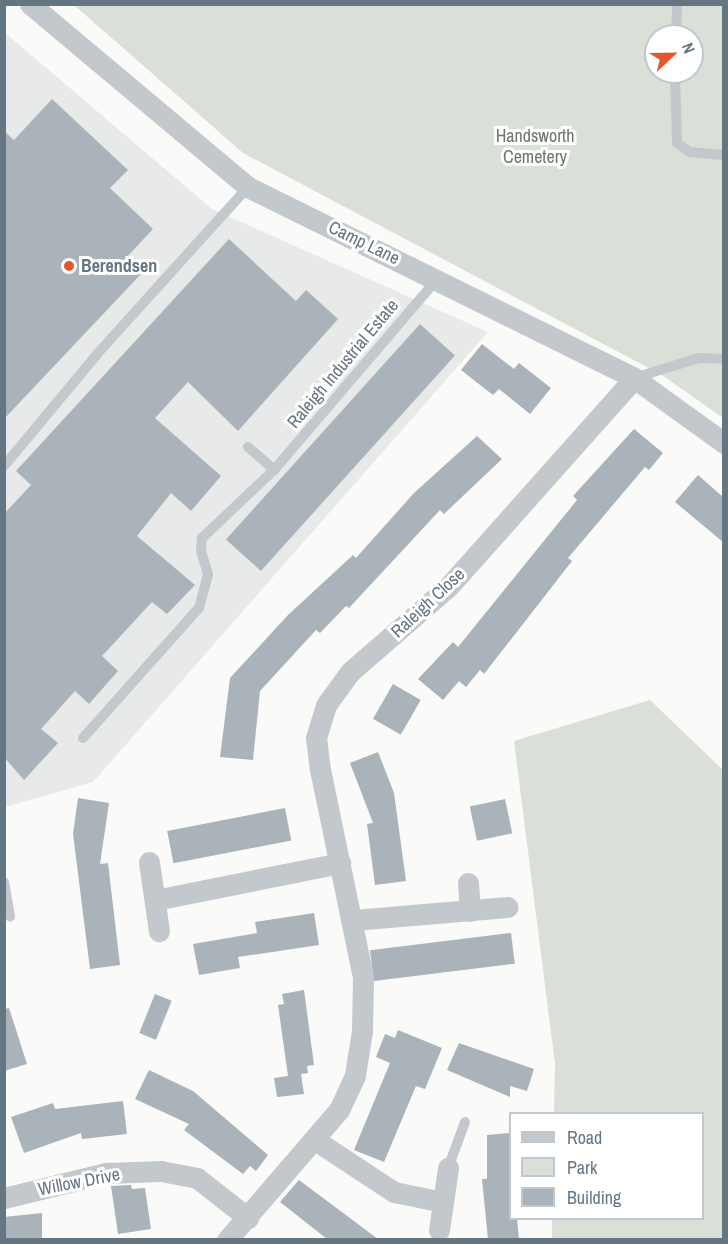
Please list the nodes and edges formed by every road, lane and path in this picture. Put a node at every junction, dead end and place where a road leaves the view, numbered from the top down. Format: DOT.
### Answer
graph roads {
  1 [pos="30,4"];
  2 [pos="677,4"];
  3 [pos="676,24"];
  4 [pos="675,84"];
  5 [pos="723,155"];
  6 [pos="248,187"];
  7 [pos="437,279"];
  8 [pos="723,359"];
  9 [pos="634,378"];
  10 [pos="723,443"];
  11 [pos="248,447"];
  12 [pos="4,466"];
  13 [pos="274,470"];
  14 [pos="83,738"];
  15 [pos="149,862"];
  16 [pos="340,863"];
  17 [pos="4,882"];
  18 [pos="468,883"];
  19 [pos="155,900"];
  20 [pos="507,907"];
  21 [pos="470,911"];
  22 [pos="10,916"];
  23 [pos="353,920"];
  24 [pos="159,931"];
  25 [pos="465,1122"];
  26 [pos="315,1140"];
  27 [pos="448,1168"];
  28 [pos="4,1198"];
  29 [pos="443,1202"];
  30 [pos="248,1218"];
  31 [pos="440,1230"];
  32 [pos="227,1239"];
  1 -- 6 [label="street, Camp Lane"];
  2 -- 3 [label="lane"];
  4 -- 5 [label="lane"];
  6 -- 7 [label="street, Camp Lane"];
  6 -- 12 [label="lane"];
  7 -- 9 [label="street, Camp Lane"];
  7 -- 13 [label="lane, Raleigh Industrial Estate"];
  8 -- 9 [label="lane"];
  9 -- 10 [label="street, Camp Lane"];
  9 -- 16 [label="street, Raleigh Close"];
  11 -- 13 [label="lane"];
  13 -- 14 [label="lane, Raleigh Industrial Estate"];
  15 -- 19 [label="street"];
  16 -- 19 [label="street"];
  16 -- 23 [label="street, Raleigh Close"];
  17 -- 22 [label="lane"];
  18 -- 21 [label="street"];
  19 -- 24 [label="street"];
  20 -- 21 [label="street"];
  21 -- 23 [label="street"];
  23 -- 26 [label="street, Raleigh Close"];
  25 -- 27 [label="lane"];
  26 -- 29 [label="street"];
  26 -- 30 [label="street, Raleigh Close"];
  27 -- 29 [label="street"];
  28 -- 30 [label="street, Willow Drive"];
  29 -- 31 [label="street"];
  30 -- 32 [label="street, Raleigh Close"];
}
